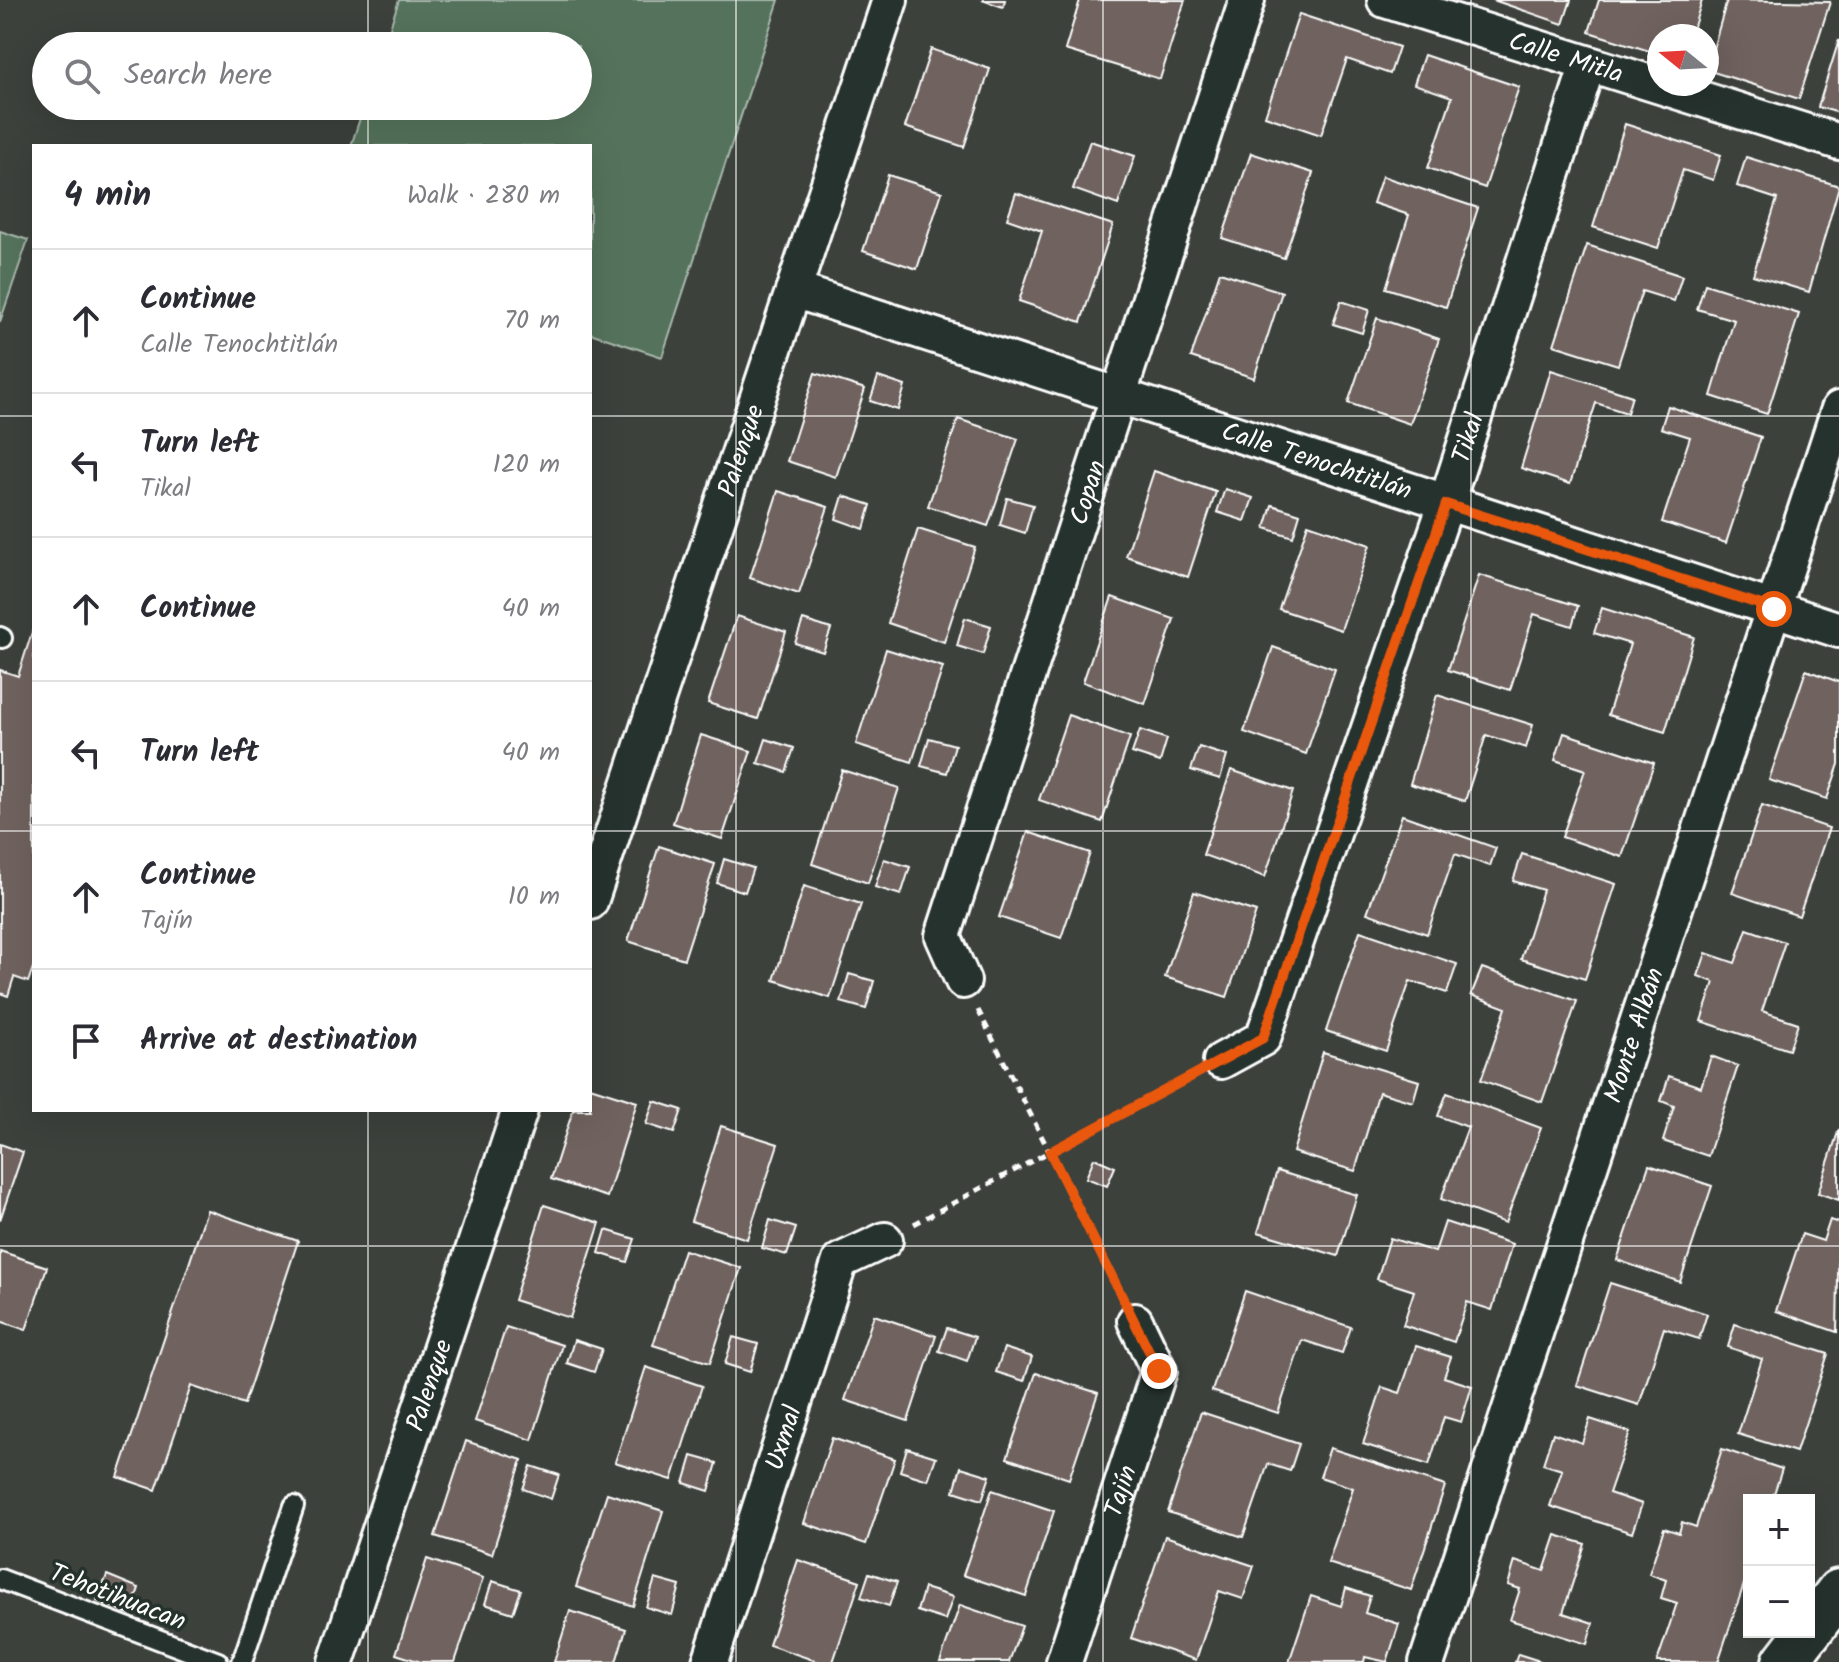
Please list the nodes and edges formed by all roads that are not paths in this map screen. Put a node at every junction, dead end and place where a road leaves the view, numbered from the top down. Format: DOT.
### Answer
graph roads {
  1 [pos="890,0"];
  2 [pos="1247,0"];
  3 [pos="1385,0"];
  4 [pos="1588,64"];
  5 [pos="1839,142"];
  6 [pos="794,290"];
  7 [pos="1120,395"];
  8 [pos="1839,409"];
  9 [pos="1446,504"];
  10 [pos="1774,609"];
  11 [pos="1839,630"];
  12 [pos="592,896"];
  13 [pos="963,981"];
  14 [pos="1221,1061"];
  15 [pos="519,1112"];
  16 [pos="885,1240"];
  17 [pos="1135,1321"];
  18 [pos="294,1506"];
  19 [pos="0,1579"];
  20 [pos="1839,1592"];
  21 [pos="1815,1624"];
  22 [pos="1804,1638"];
  23 [pos="218,1662"];
  24 [pos="242,1662"];
  25 [pos="336,1662"];
  26 [pos="710,1662"];
  27 [pos="1064,1662"];
  28 [pos="1427,1662"];
  29 [pos="1785,1662"];
  1 -- 6 [label="street, Palenque"];
  2 -- 7 [label="street, Copan"];
  3 -- 4 [label="street, Calle Mitla"];
  4 -- 5 [label="street, Calle Mitla"];
  4 -- 9 [label="street, Tikal"];
  6 -- 7 [label="street, Calle Tenochtitlán"];
  6 -- 12 [label="street, Palenque"];
  7 -- 9 [label="street, Calle Tenochtitlán"];
  7 -- 13 [label="street, Copan"];
  8 -- 10 [label="street, Monte Albán"];
  9 -- 10 [label="street, Calle Tenochtitlán"];
  9 -- 14 [label="street, Tikal"];
  10 -- 11 [label="street, Calle Tenochtitlán"];
  10 -- 28 [label="street, Monte Albán"];
  15 -- 25 [label="street, Palenque"];
  16 -- 26 [label="street, Uxmal"];
  17 -- 27 [label="street, Tajín"];
  18 -- 24 [label="lane"];
  19 -- 23 [label="lane, Tehotihuacan"];
  20 -- 21 [label="main road"];
  22 -- 29 [label="main road"];
}
